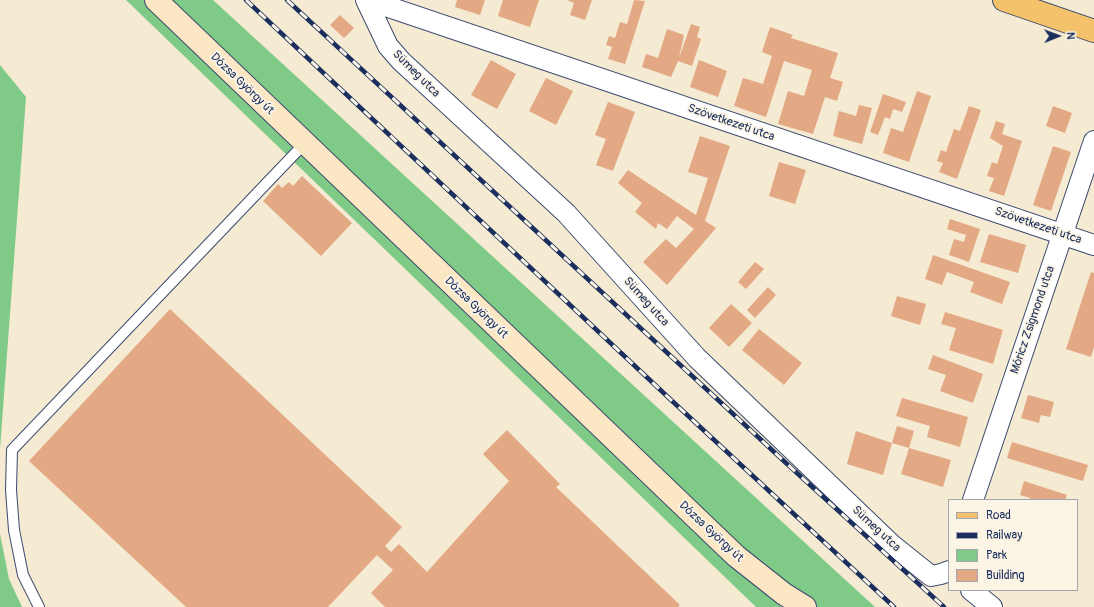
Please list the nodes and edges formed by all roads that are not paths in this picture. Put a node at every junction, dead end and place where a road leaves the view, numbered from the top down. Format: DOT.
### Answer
graph roads {
  1 [pos="156,0"];
  2 [pos="367,0"];
  3 [pos="1004,0"];
  4 [pos="1094,32"];
  5 [pos="1094,141"];
  6 [pos="304,144"];
  7 [pos="1062,234"];
  8 [pos="1094,245"];
  9 [pos="973,499"];
  10 [pos="948,571"];
  11 [pos="972,591"];
  12 [pos="786,600"];
  13 [pos="39,607"];
  14 [pos="805,607"];
  15 [pos="992,607"];
  1 -- 6 [label="main road, Dózsa György út"];
  2 -- 7 [label="street, Szövetkezeti utca"];
  2 -- 10 [label="street, Sümeg utca"];
  3 -- 4 [label="main road"];
  5 -- 7 [label="street, Móricz Zsigmond utca"];
  6 -- 12 [label="main road, Dózsa György út"];
  6 -- 13 [label="lane"];
  7 -- 8 [label="street, Szövetkezeti utca"];
  7 -- 9 [label="street, Móricz Zsigmond utca"];
  11 -- 15 [label="street"];
  12 -- 14 [label="main road, Dózsa György út"];
}
